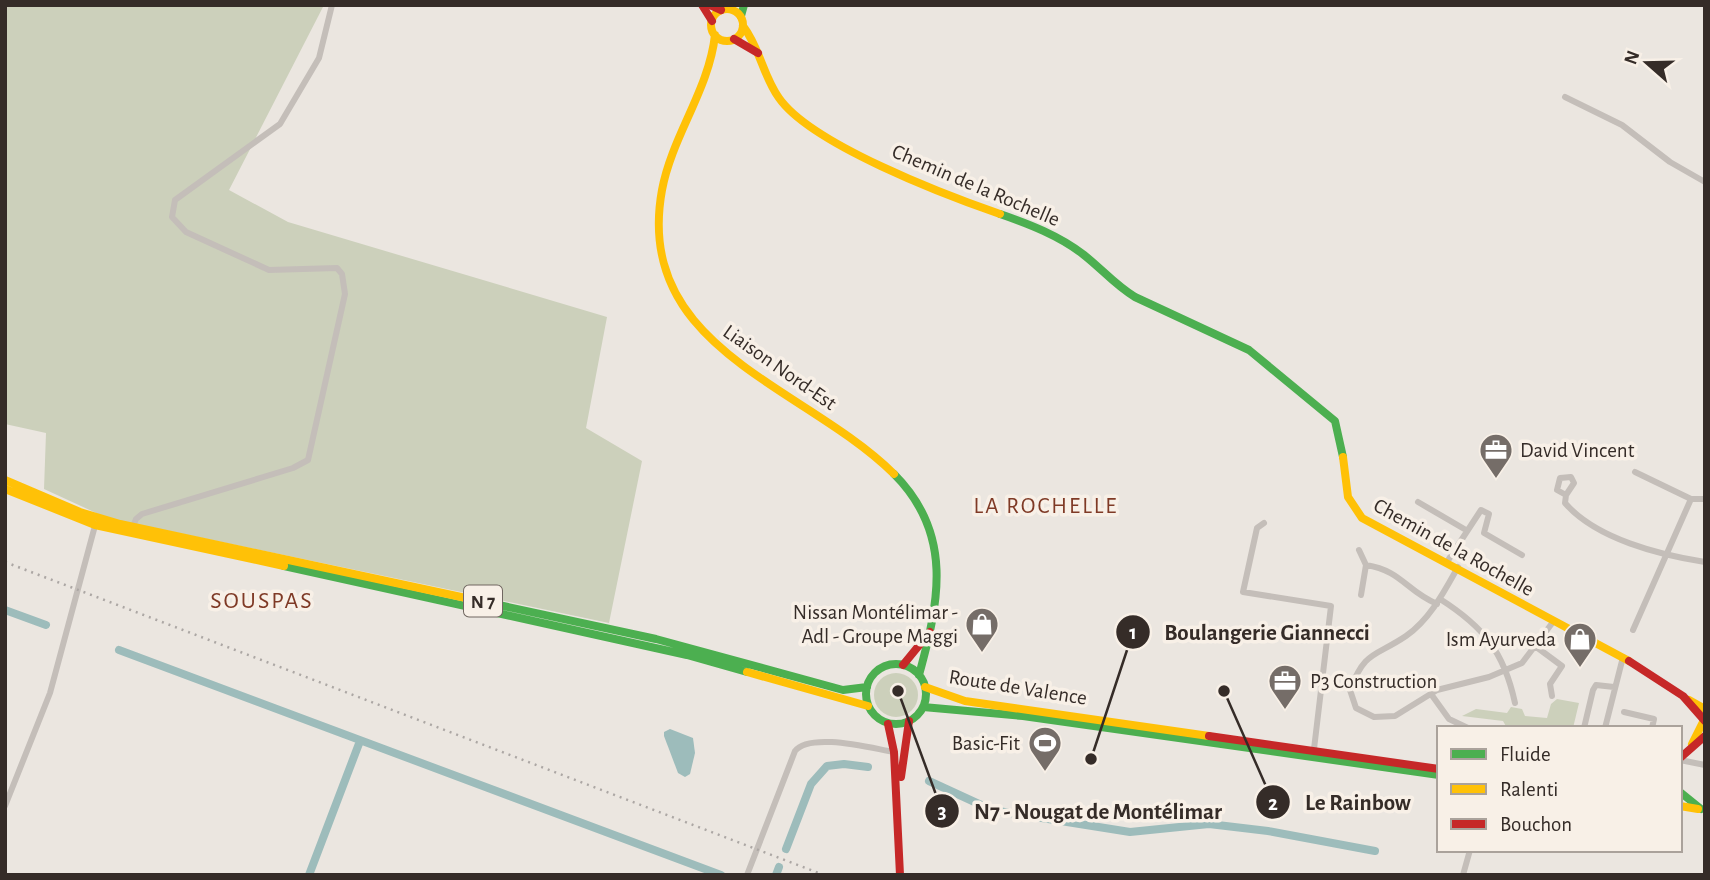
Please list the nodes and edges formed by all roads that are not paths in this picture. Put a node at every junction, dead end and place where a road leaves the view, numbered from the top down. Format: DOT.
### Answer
graph roads {
  1 [pos="332,5"];
  2 [pos="702,5"];
  3 [pos="710,5"];
  4 [pos="744,5"];
  5 [pos="726,8"];
  6 [pos="741,16"];
  7 [pos="712,21"];
  8 [pos="743,26"];
  9 [pos="715,35"];
  10 [pos="732,40"];
  11 [pos="761,55"];
  12 [pos="709,68"];
  13 [pos="1565,97"];
  14 [pos="1705,182"];
  15 [pos="1635,472"];
  16 [pos="5,480"];
  17 [pos="5,489"];
  18 [pos="1566,495"];
  19 [pos="1691,499"];
  20 [pos="1705,499"];
  21 [pos="1418,502"];
  22 [pos="96,522"];
  23 [pos="1264,523"];
  24 [pos="1468,528"];
  25 [pos="132,530"];
  26 [pos="1484,533"];
  27 [pos="1359,550"];
  28 [pos="1522,555"];
  29 [pos="1665,556"];
  30 [pos="1447,562"];
  31 [pos="1705,562"];
  32 [pos="1366,565"];
  33 [pos="1458,567"];
  34 [pos="1361,595"];
  35 [pos="1439,601"];
  36 [pos="1553,622"];
  37 [pos="932,629"];
  38 [pos="1633,629"];
  39 [pos="1535,646"];
  40 [pos="1623,657"];
  41 [pos="903,665"];
  42 [pos="1507,669"];
  43 [pos="919,675"];
  44 [pos="867,687"];
  45 [pos="925,687"];
  46 [pos="1614,687"];
  47 [pos="1431,694"];
  48 [pos="1552,696"];
  49 [pos="1683,696"];
  50 [pos="1515,703"];
  51 [pos="867,706"];
  52 [pos="923,707"];
  53 [pos="1705,709"];
  54 [pos="1623,712"];
  55 [pos="1704,720"];
  56 [pos="909,721"];
  57 [pos="888,723"];
  58 [pos="1464,726"];
  59 [pos="1584,726"];
  60 [pos="1605,726"];
  61 [pos="1652,726"];
  62 [pos="1705,736"];
  63 [pos="1690,747"];
  64 [pos="1314,749"];
  65 [pos="894,752"];
  66 [pos="1682,757"];
  67 [pos="1682,759"];
  68 [pos="1705,765"];
  69 [pos="1437,772"];
  70 [pos="1437,772"];
  71 [pos="1682,793"];
  72 [pos="898,805"];
  73 [pos="5,806"];
  74 [pos="1682,806"];
  75 [pos="1703,809"];
  76 [pos="1469,852"];
  77 [pos="747,875"];
  78 [pos="900,875"];
  79 [pos="1463,875"];
  1 -- 25 [label="street"];
  2 -- 7 [label="main road"];
  3 -- 5 [label="main road"];
  4 -- 6 [label="main road"];
  5 -- 6 [label="main road"];
  5 -- 7 [label="main road"];
  6 -- 8 [label="main road"];
  7 -- 9 [label="main road"];
  8 -- 10 [label="main road"];
  8 -- 11 [label="main road, Chemin de la Rochelle"];
  9 -- 10 [label="main road"];
  9 -- 12 [label="main road, Liaison Nord-Est"];
  10 -- 11 [label="main road"];
  10 -- 12 [label="main road, Liaison Nord-Est"];
  11 -- 30 [label="main road, Chemin de la Rochelle"];
  12 -- 37 [label="main road, Liaison Nord-Est"];
  13 -- 14 [label="street"];
  15 -- 19 [label="street"];
  16 -- 22 [label="main road, N 7"];
  17 -- 22 [label="main road, N 7"];
  18 -- 18 [label="street"];
  18 -- 29 [label="street"];
  19 -- 20 [label="street"];
  19 -- 29 [label="street"];
  21 -- 24 [label="street"];
  22 -- 25 [label="main road, N 7"];
  22 -- 73 [label="street"];
  23 -- 64 [label="street"];
  24 -- 26 [label="street"];
  24 -- 26 [label="street"];
  24 -- 30 [label="street"];
  25 -- 44 [label="main road, N 7"];
  25 -- 51 [label="main road, N 7"];
  26 -- 28 [label="street"];
  27 -- 32 [label="street"];
  29 -- 31 [label="street"];
  29 -- 38 [label="street"];
  30 -- 33 [label="main road, Chemin de la Rochelle"];
  32 -- 34 [label="street"];
  32 -- 35 [label="street"];
  33 -- 35 [label="street"];
  33 -- 36 [label="main road, Chemin de la Rochelle"];
  35 -- 42 [label="street"];
  35 -- 47 [label="street"];
  36 -- 39 [label="street"];
  36 -- 40 [label="main road, Chemin de la Rochelle"];
  37 -- 41 [label="main road"];
  37 -- 43 [label="main road, Liaison Nord-Est"];
  39 -- 42 [label="street"];
  39 -- 48 [label="street"];
  40 -- 46 [label="street"];
  40 -- 49 [label="main road, Chemin de la Rochelle"];
  41 -- 43 [label="main road"];
  41 -- 44 [label="main road"];
  42 -- 47 [label="street"];
  42 -- 50 [label="street"];
  43 -- 45 [label="main road"];
  44 -- 51 [label="main road"];
  45 -- 52 [label="main road"];
  45 -- 64 [label="main road, Route de Valence"];
  46 -- 59 [label="street"];
  46 -- 60 [label="street"];
  47 -- 58 [label="street"];
  49 -- 53 [label="main road"];
  49 -- 55 [label="main road, Chemin de la Rochelle"];
  51 -- 57 [label="main road"];
  52 -- 56 [label="main road"];
  52 -- 70 [label="main road, Route de Valence"];
  54 -- 61 [label="street"];
  55 -- 63 [label="main road"];
  56 -- 57 [label="main road"];
  56 -- 72 [label="main road"];
  57 -- 65 [label="main road"];
  62 -- 63 [label="main road"];
  63 -- 66 [label="main road"];
  64 -- 69 [label="main road, Route de Valence"];
  65 -- 72 [label="main road"];
  65 -- 77 [label="street"];
  67 -- 68 [label="street"];
  71 -- 75 [label="main road"];
  72 -- 78 [label="main road"];
  74 -- 75 [label="main road"];
  76 -- 79 [label="street"];
}
